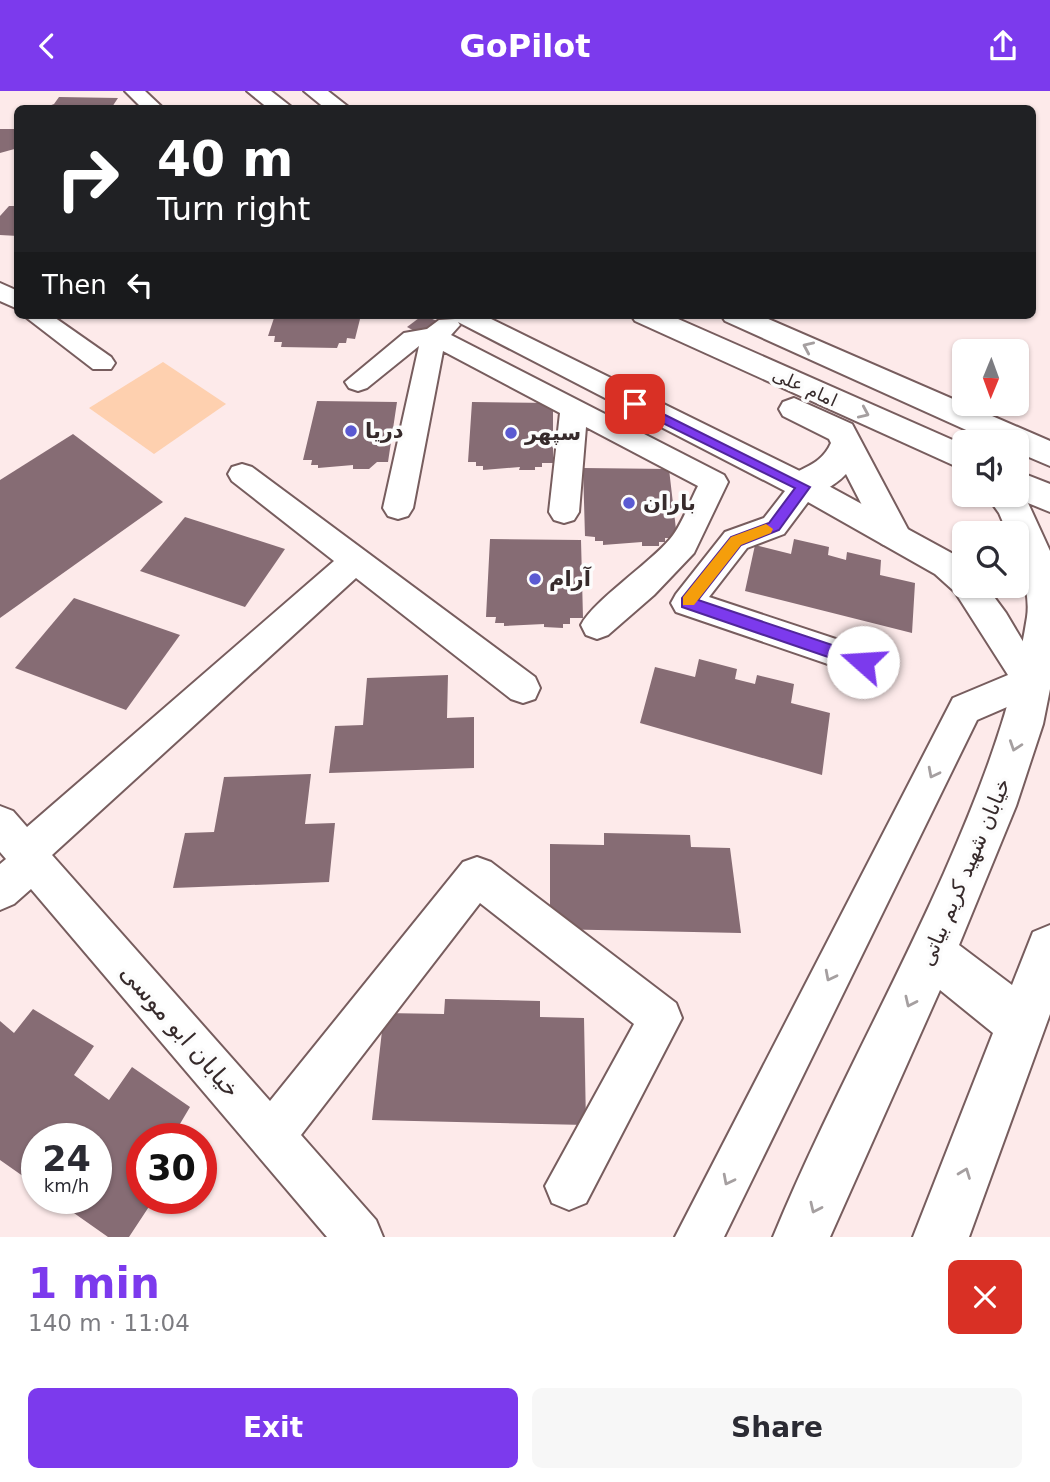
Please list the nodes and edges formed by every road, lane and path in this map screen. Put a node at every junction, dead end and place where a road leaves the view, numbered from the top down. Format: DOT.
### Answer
graph roads {
  1 [pos="134,91"];
  2 [pos="257,91"];
  3 [pos="314,91"];
  4 [pos="150,105"];
  5 [pos="278,105"];
  6 [pos="335,105"];
  7 [pos="41,319"];
  8 [pos="457,319"];
  9 [pos="470,319"];
  10 [pos="654,319"];
  11 [pos="744,319"];
  12 [pos="684,332"];
  13 [pos="434,336"];
  14 [pos="102,363"];
  15 [pos="358,382"];
  16 [pos="574,409"];
  17 [pos="843,438"];
  18 [pos="952,454"];
  19 [pos="1050,454"];
  20 [pos="242,474"];
  21 [pos="802,486"];
  22 [pos="1029,489"];
  23 [pos="1050,499"];
  24 [pos="1013,507"];
  25 [pos="398,508"];
  26 [pos="564,512"];
  27 [pos="894,535"];
  28 [pos="355,560"];
  29 [pos="952,571"];
  30 [pos="977,598"];
  31 [pos="597,625"];
  32 [pos="863,662"];
  33 [pos="1030,683"];
  34 [pos="523,688"];
  35 [pos="20,846"];
  36 [pos="0,890"];
  37 [pos="1050,950"];
  38 [pos="932,954"];
  39 [pos="1021,1023"];
  40 [pos="271,1136"];
  41 [pos="569,1187"];
  42 [pos="359,1237"];
  43 [pos="699,1237"];
  44 [pos="801,1237"];
  45 [pos="941,1237"];
  1 -- 4 [label="street"];
  2 -- 5 [label="main road"];
  3 -- 6 [label="main road"];
  7 -- 14 [label="street"];
  8 -- 13 [label="street"];
  9 -- 21 [label="street"];
  10 -- 12 [label="main road, امام علی"];
  19 -- 11 [label="main road, امام علی, one-way"];
  12 -- 17 [label="main road"];
  12 -- 18 [label="main road, امام علی, one-way"];
  13 -- 15 [label="street"];
  13 -- 16 [label="street"];
  13 -- 25 [label="street"];
  16 -- 26 [label="street"];
  16 -- 31 [label="street"];
  17 -- 21 [label="main road"];
  17 -- 27 [label="main road"];
  20 -- 28 [label="street"];
  21 -- 27 [label="street"];
  21 -- 32 [label="street"];
  22 -- 23 [label="main road"];
  24 -- 33 [label="main road, خیابان شهید کریم بیاتی"];
  27 -- 29 [label="street"];
  28 -- 34 [label="street"];
  28 -- 35 [label="street"];
  30 -- 33 [label="street"];
  33 -- 38 [label="main road, خیابان شهید کریم بیاتی, one-way"];
  33 -- 43 [label="street, one-way"];
  35 -- 36 [label="street"];
  35 -- 40 [label="street, خیابان ابو موسی"];
  37 -- 39 [label="main road"];
  38 -- 39 [label="main road"];
  38 -- 44 [label="main road, خیابان شهید کریم بیاتی, one-way"];
  45 -- 39 [label="main road, one-way"];
  40 -- 41 [label="street"];
  40 -- 42 [label="street, خیابان ابو موسی"];
}
